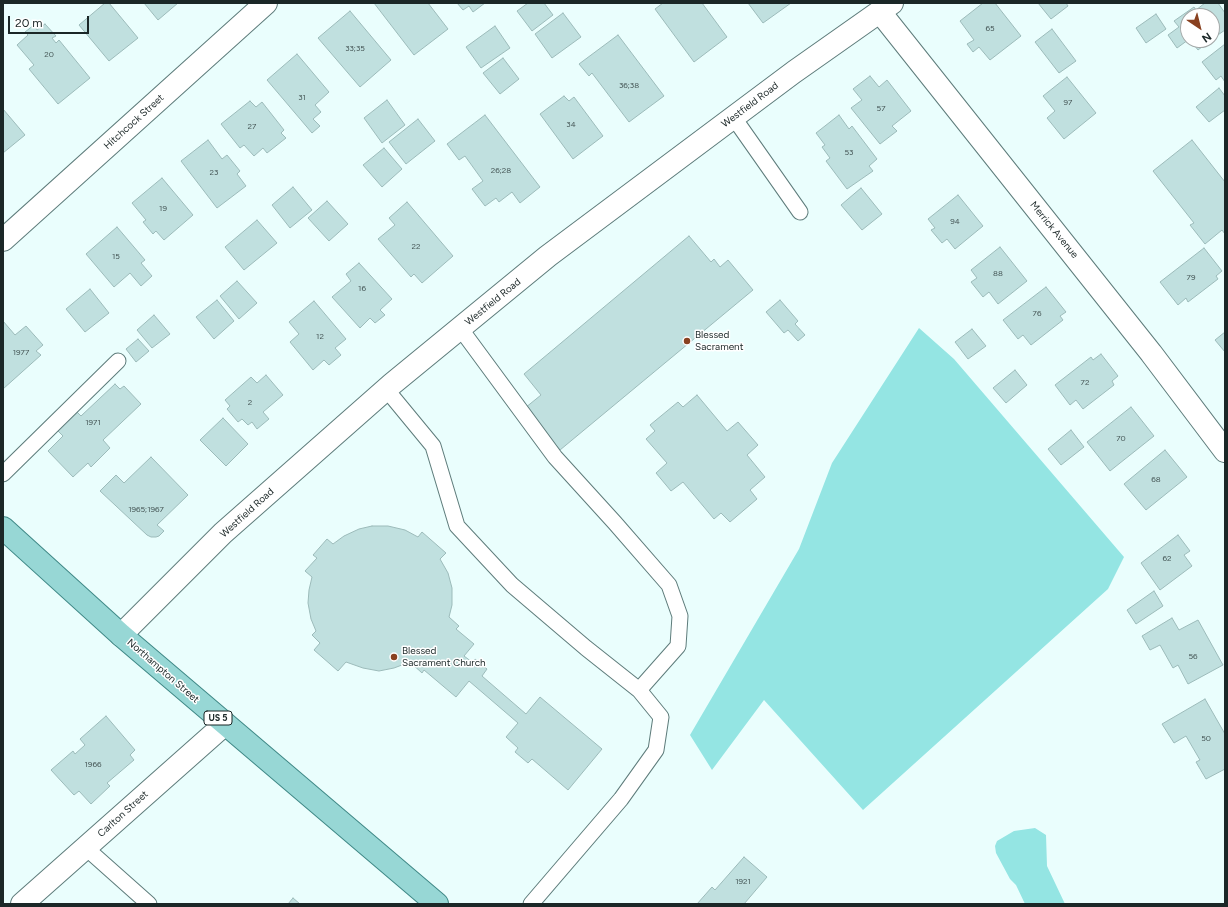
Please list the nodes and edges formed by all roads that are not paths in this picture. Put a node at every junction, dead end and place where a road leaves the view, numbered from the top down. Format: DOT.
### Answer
graph roads {
  1 [pos="266,3"];
  2 [pos="886,8"];
  3 [pos="734,118"];
  4 [pos="800,212"];
  5 [pos="3,240"];
  6 [pos="460,328"];
  7 [pos="118,361"];
  8 [pos="386,389"];
  9 [pos="1225,451"];
  10 [pos="3,474"];
  11 [pos="3,528"];
  12 [pos="121,635"];
  13 [pos="639,690"];
  14 [pos="225,724"];
  15 [pos="86,848"];
  16 [pos="428,901"];
  17 [pos="22,904"];
  18 [pos="149,904"];
  19 [pos="531,904"];
  1 -- 5 [label="street, Hitchcock Street"];
  2 -- 3 [label="street, Westfield Road"];
  2 -- 9 [label="street, Merrick Avenue"];
  3 -- 4 [label="lane"];
  3 -- 6 [label="street, Westfield Road"];
  6 -- 8 [label="street, Westfield Road"];
  6 -- 13 [label="lane"];
  7 -- 10 [label="lane"];
  8 -- 12 [label="street, Westfield Road"];
  8 -- 13 [label="lane"];
  11 -- 12 [label="main road, Northampton Street / US 5"];
  12 -- 14 [label="main road, Northampton Street / US 5"];
  13 -- 19 [label="lane"];
  14 -- 15 [label="street, Carlton Street"];
  14 -- 16 [label="main road, Northampton Street / US 5"];
  15 -- 17 [label="street, Carlton Street"];
  15 -- 18 [label="lane"];
}
